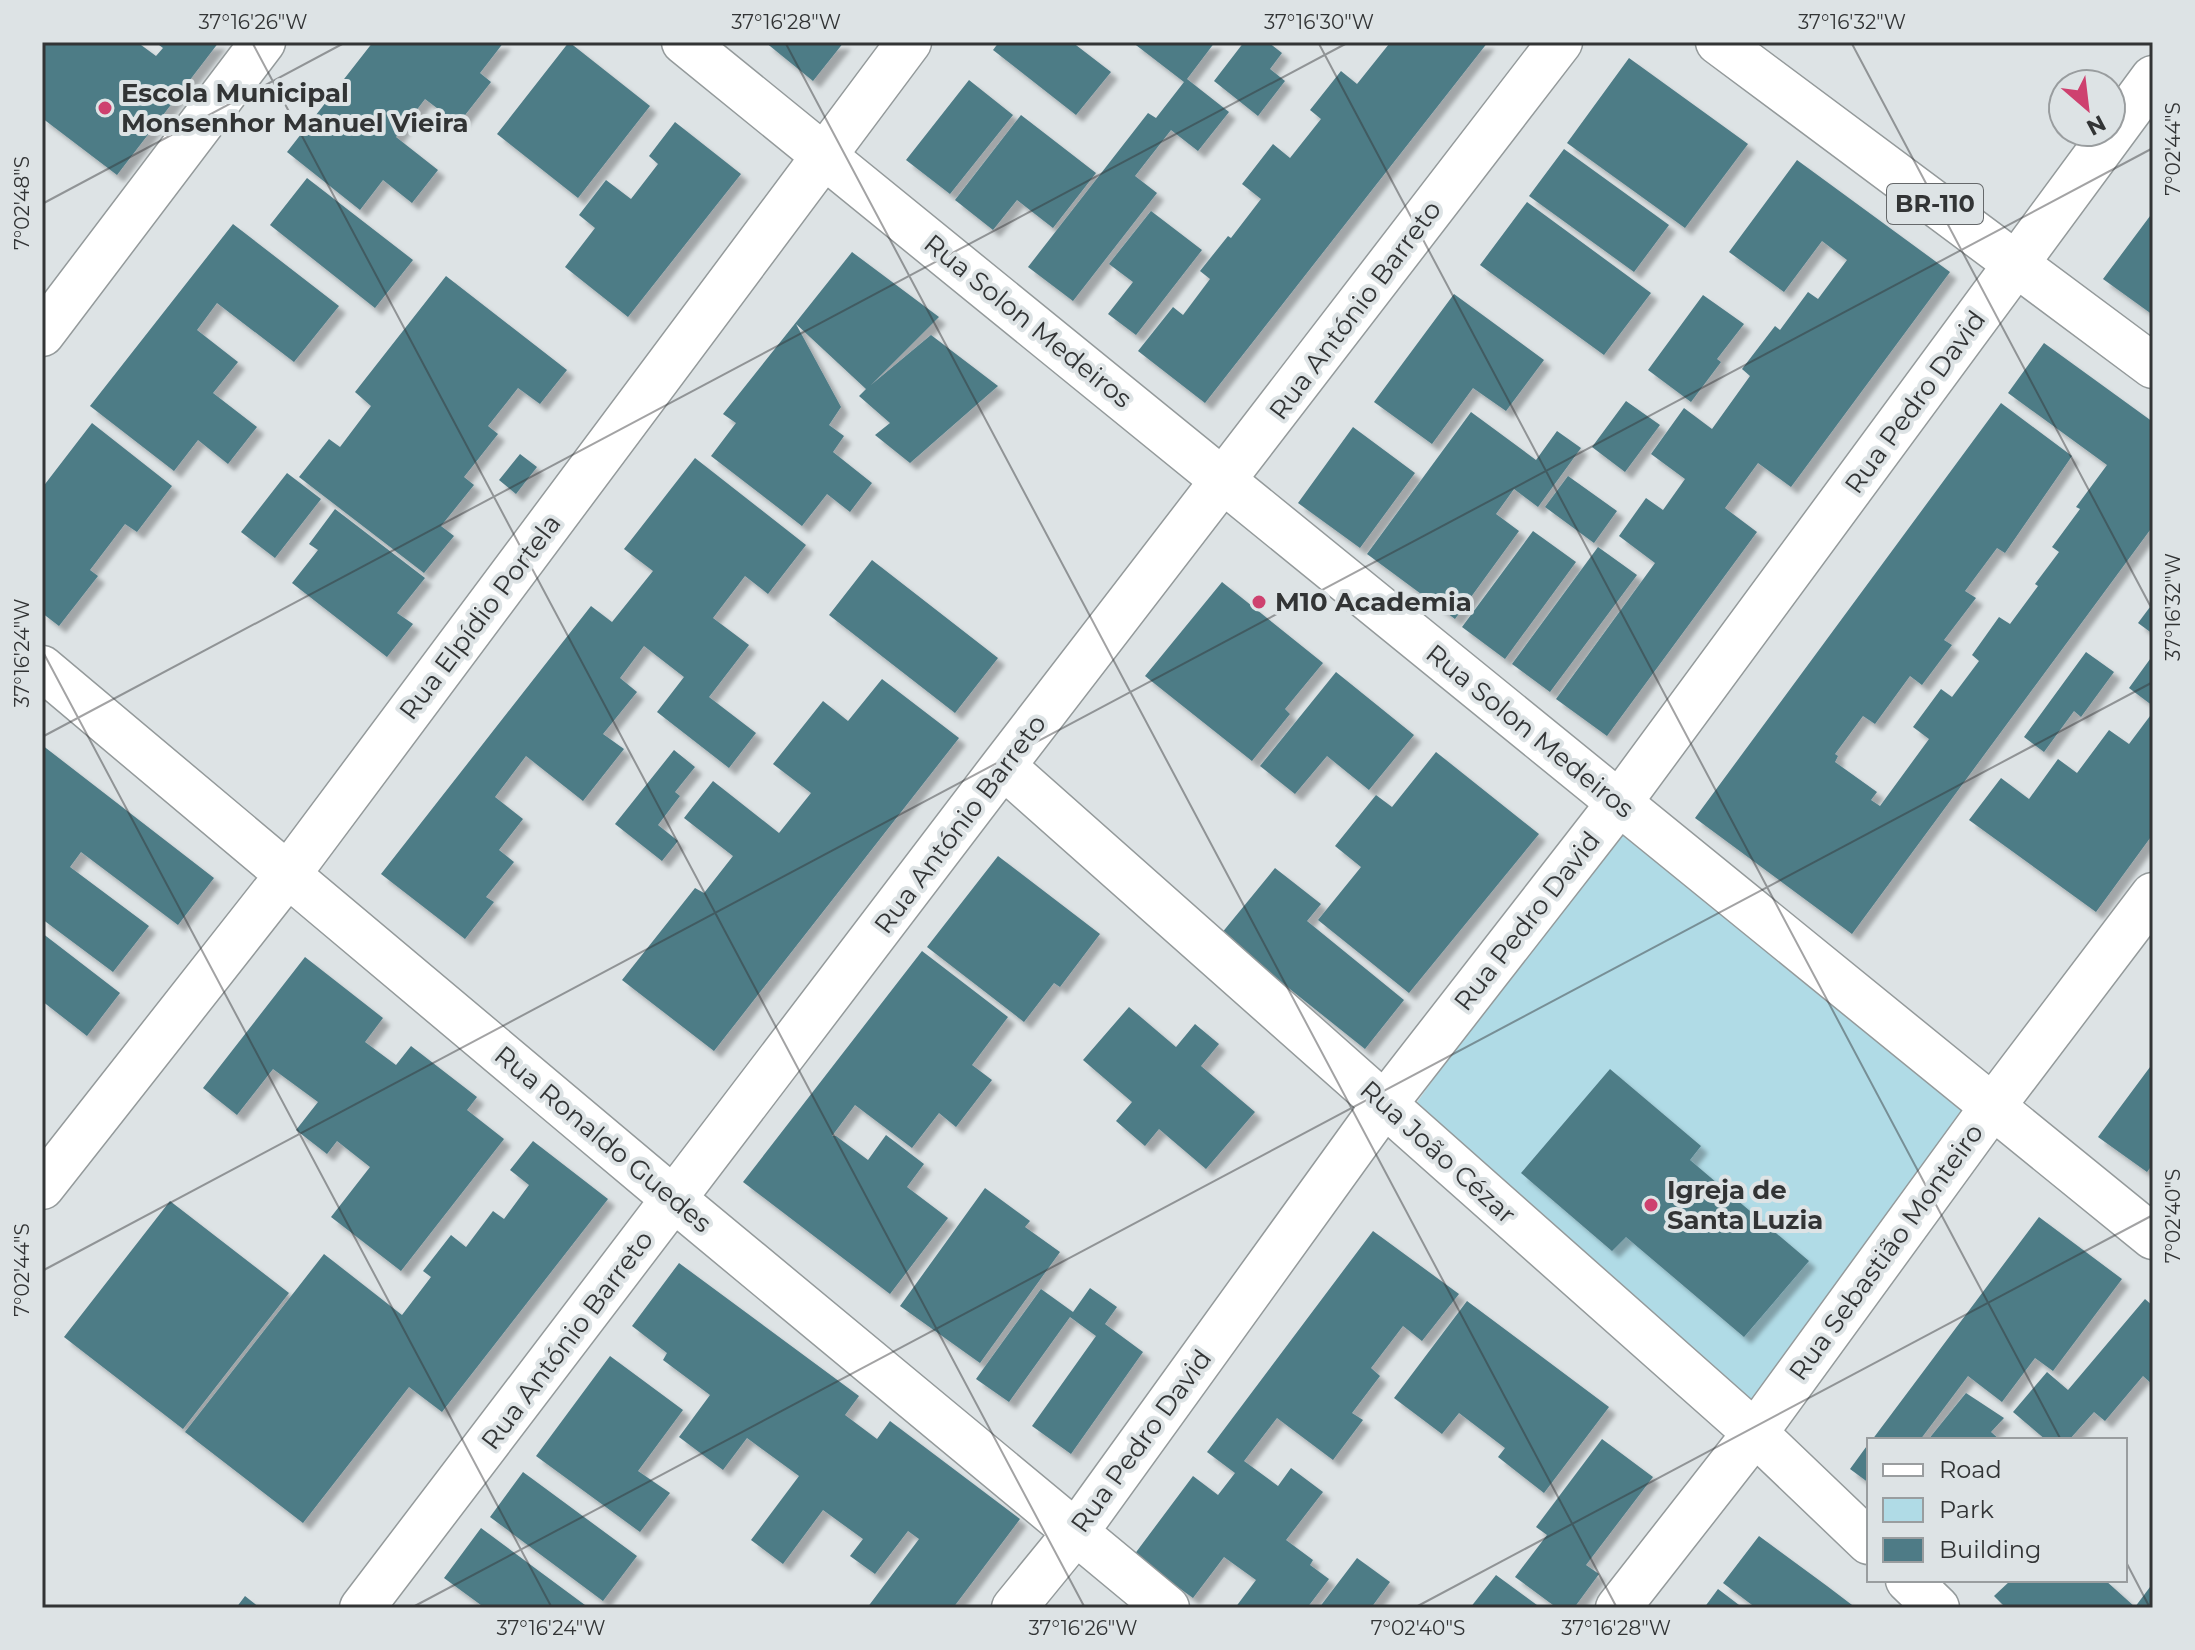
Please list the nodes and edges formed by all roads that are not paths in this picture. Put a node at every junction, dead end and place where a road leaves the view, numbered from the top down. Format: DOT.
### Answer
graph roads {
  1 [pos="263,42"];
  2 [pos="684,42"];
  3 [pos="909,42"];
  4 [pos="1560,42"];
  5 [pos="1718,42"];
  6 [pos="2153,78"];
  7 [pos="824,155"];
  8 [pos="2016,265"];
  9 [pos="42,334"];
  10 [pos="2153,366"];
  11 [pos="1224,481"];
  12 [pos="42,668"];
  13 [pos="1003,766"];
  14 [pos="1619,803"];
  15 [pos="289,873"];
  16 [pos="2153,895"];
  17 [pos="1384,1105"];
  18 [pos="1993,1106"];
  19 [pos="42,1187"];
  20 [pos="675,1200"];
  21 [pos="2153,1237"];
  22 [pos="1755,1433"];
  23 [pos="1076,1532"];
  24 [pos="1867,1540"];
  25 [pos="1910,1582"];
  26 [pos="362,1608"];
  27 [pos="1014,1608"];
  28 [pos="1167,1608"];
  29 [pos="1618,1608"];
  30 [pos="1937,1608"];
  1 -- 9 [label="street"];
  2 -- 7 [label="street, Rua Solon Medeiros"];
  3 -- 7 [label="street, Rua Elpídio Portela"];
  4 -- 11 [label="street, Rua António Barreto"];
  5 -- 8 [label="street, BR-110"];
  6 -- 8 [label="street, Rua Pedro David"];
  7 -- 11 [label="street, Rua Solon Medeiros"];
  7 -- 15 [label="street, Rua Elpídio Portela"];
  8 -- 10 [label="street, BR-110"];
  8 -- 14 [label="street, Rua Pedro David"];
  11 -- 13 [label="street, Rua António Barreto"];
  11 -- 14 [label="street, Rua Solon Medeiros"];
  12 -- 15 [label="street, Rua Ronaldo Guedes"];
  13 -- 17 [label="street, Rua João Cézar"];
  13 -- 20 [label="street, Rua António Barreto"];
  14 -- 17 [label="street, Rua Pedro David"];
  14 -- 18 [label="street, Rua Solon Medeiros"];
  15 -- 19 [label="street, Rua Elpídio Portela"];
  15 -- 20 [label="street, Rua Ronaldo Guedes"];
  16 -- 18 [label="street, Rua Sebastião Monteiro"];
  17 -- 22 [label="street, Rua João Cézar"];
  17 -- 23 [label="street, Rua Pedro David"];
  18 -- 21 [label="street, Rua Solon Medeiros"];
  18 -- 22 [label="street, Rua Sebastião Monteiro"];
  20 -- 23 [label="street, Rua Ronaldo Guedes"];
  20 -- 26 [label="street, Rua António Barreto"];
  22 -- 24 [label="street, Rua João Cézar"];
  22 -- 29 [label="street, Rua Sebastião Monteiro"];
  23 -- 27 [label="street, Rua Pedro David"];
  23 -- 28 [label="street, Rua Ronaldo Guedes"];
  25 -- 30 [label="street"];
}
